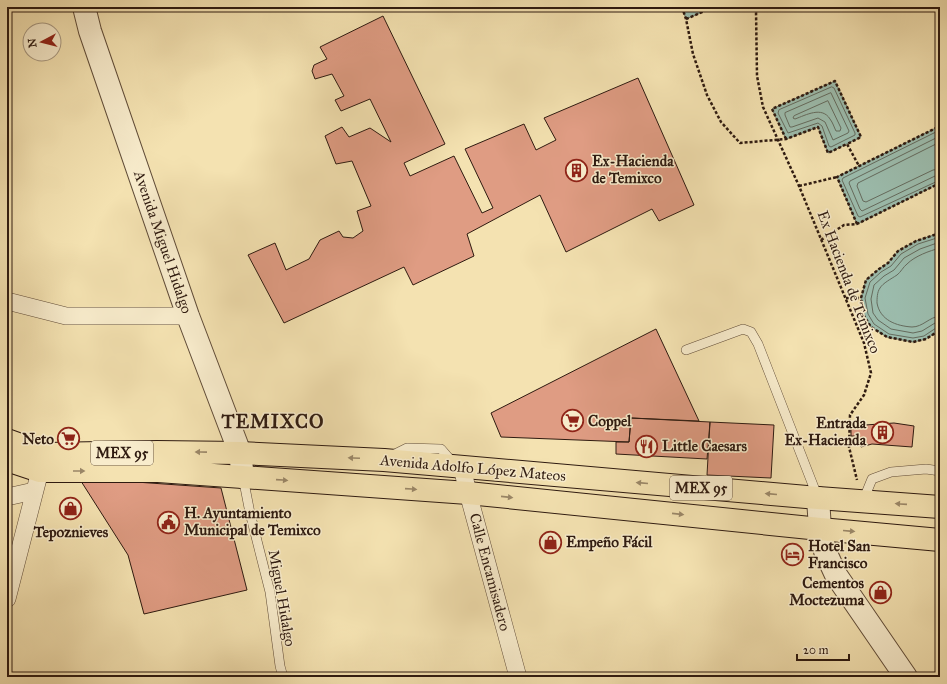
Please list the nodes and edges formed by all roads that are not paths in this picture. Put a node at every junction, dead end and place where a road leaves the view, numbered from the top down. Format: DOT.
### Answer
graph roads {
  1 [pos="84,7"];
  2 [pos="7,301"];
  3 [pos="188,316"];
  4 [pos="686,350"];
  5 [pos="7,440"];
  6 [pos="240,453"];
  7 [pos="7,460"];
  8 [pos="43,462"];
  9 [pos="459,466"];
  10 [pos="940,471"];
  11 [pos="243,477"];
  12 [pos="34,491"];
  13 [pos="468,493"];
  14 [pos="7,497"];
  15 [pos="818,498"];
  16 [pos="863,502"];
  17 [pos="940,507"];
  18 [pos="820,529"];
  19 [pos="940,540"];
  20 [pos="7,599"];
  21 [pos="282,677"];
  22 [pos="518,677"];
  23 [pos="906,677"];
  1 -- 3 [label="street, Avenida Miguel Hidalgo"];
  2 -- 3 [label="street"];
  3 -- 6 [label="street, Avenida Miguel Hidalgo"];
  4 -- 15 [label="lane"];
  5 -- 8 [label="main road, Avenida Adolfo López Mateos / MEX 95"];
  6 -- 8 [label="main road, Avenida Adolfo López Mateos / MEX 95, one-way"];
  9 -- 6 [label="main road, Avenida Adolfo López Mateos / MEX 95, one-way"];
  6 -- 11 [label="street, Avenida Miguel Hidalgo"];
  7 -- 8 [label="main road, Avenida Adolfo López Mateos / MEX 95"];
  8 -- 11 [label="main road, Avenida Adolfo López Mateos / MEX 95, one-way"];
  8 -- 12 [label="street"];
  9 -- 13 [label="street, Calle Encamisadero"];
  15 -- 9 [label="main road, Avenida Adolfo López Mateos / MEX 95, one-way"];
  10 -- 16 [label="lane"];
  11 -- 13 [label="main road, Avenida Adolfo López Mateos / MEX 95, one-way"];
  11 -- 21 [label="lane, Miguel Hidalgo"];
  12 -- 14 [label="street"];
  12 -- 20 [label="street"];
  13 -- 18 [label="main road, Avenida Adolfo López Mateos / MEX 95, one-way"];
  13 -- 22 [label="street, Calle Encamisadero"];
  15 -- 16 [label="main road, Avenida Adolfo López Mateos / MEX 95"];
  15 -- 18 [label="street"];
  17 -- 16 [label="main road, Avenida Adolfo López Mateos / MEX 95, one-way"];
  18 -- 19 [label="main road, Avenida Adolfo López Mateos / MEX 95, one-way"];
  18 -- 23 [label="street"];
}
